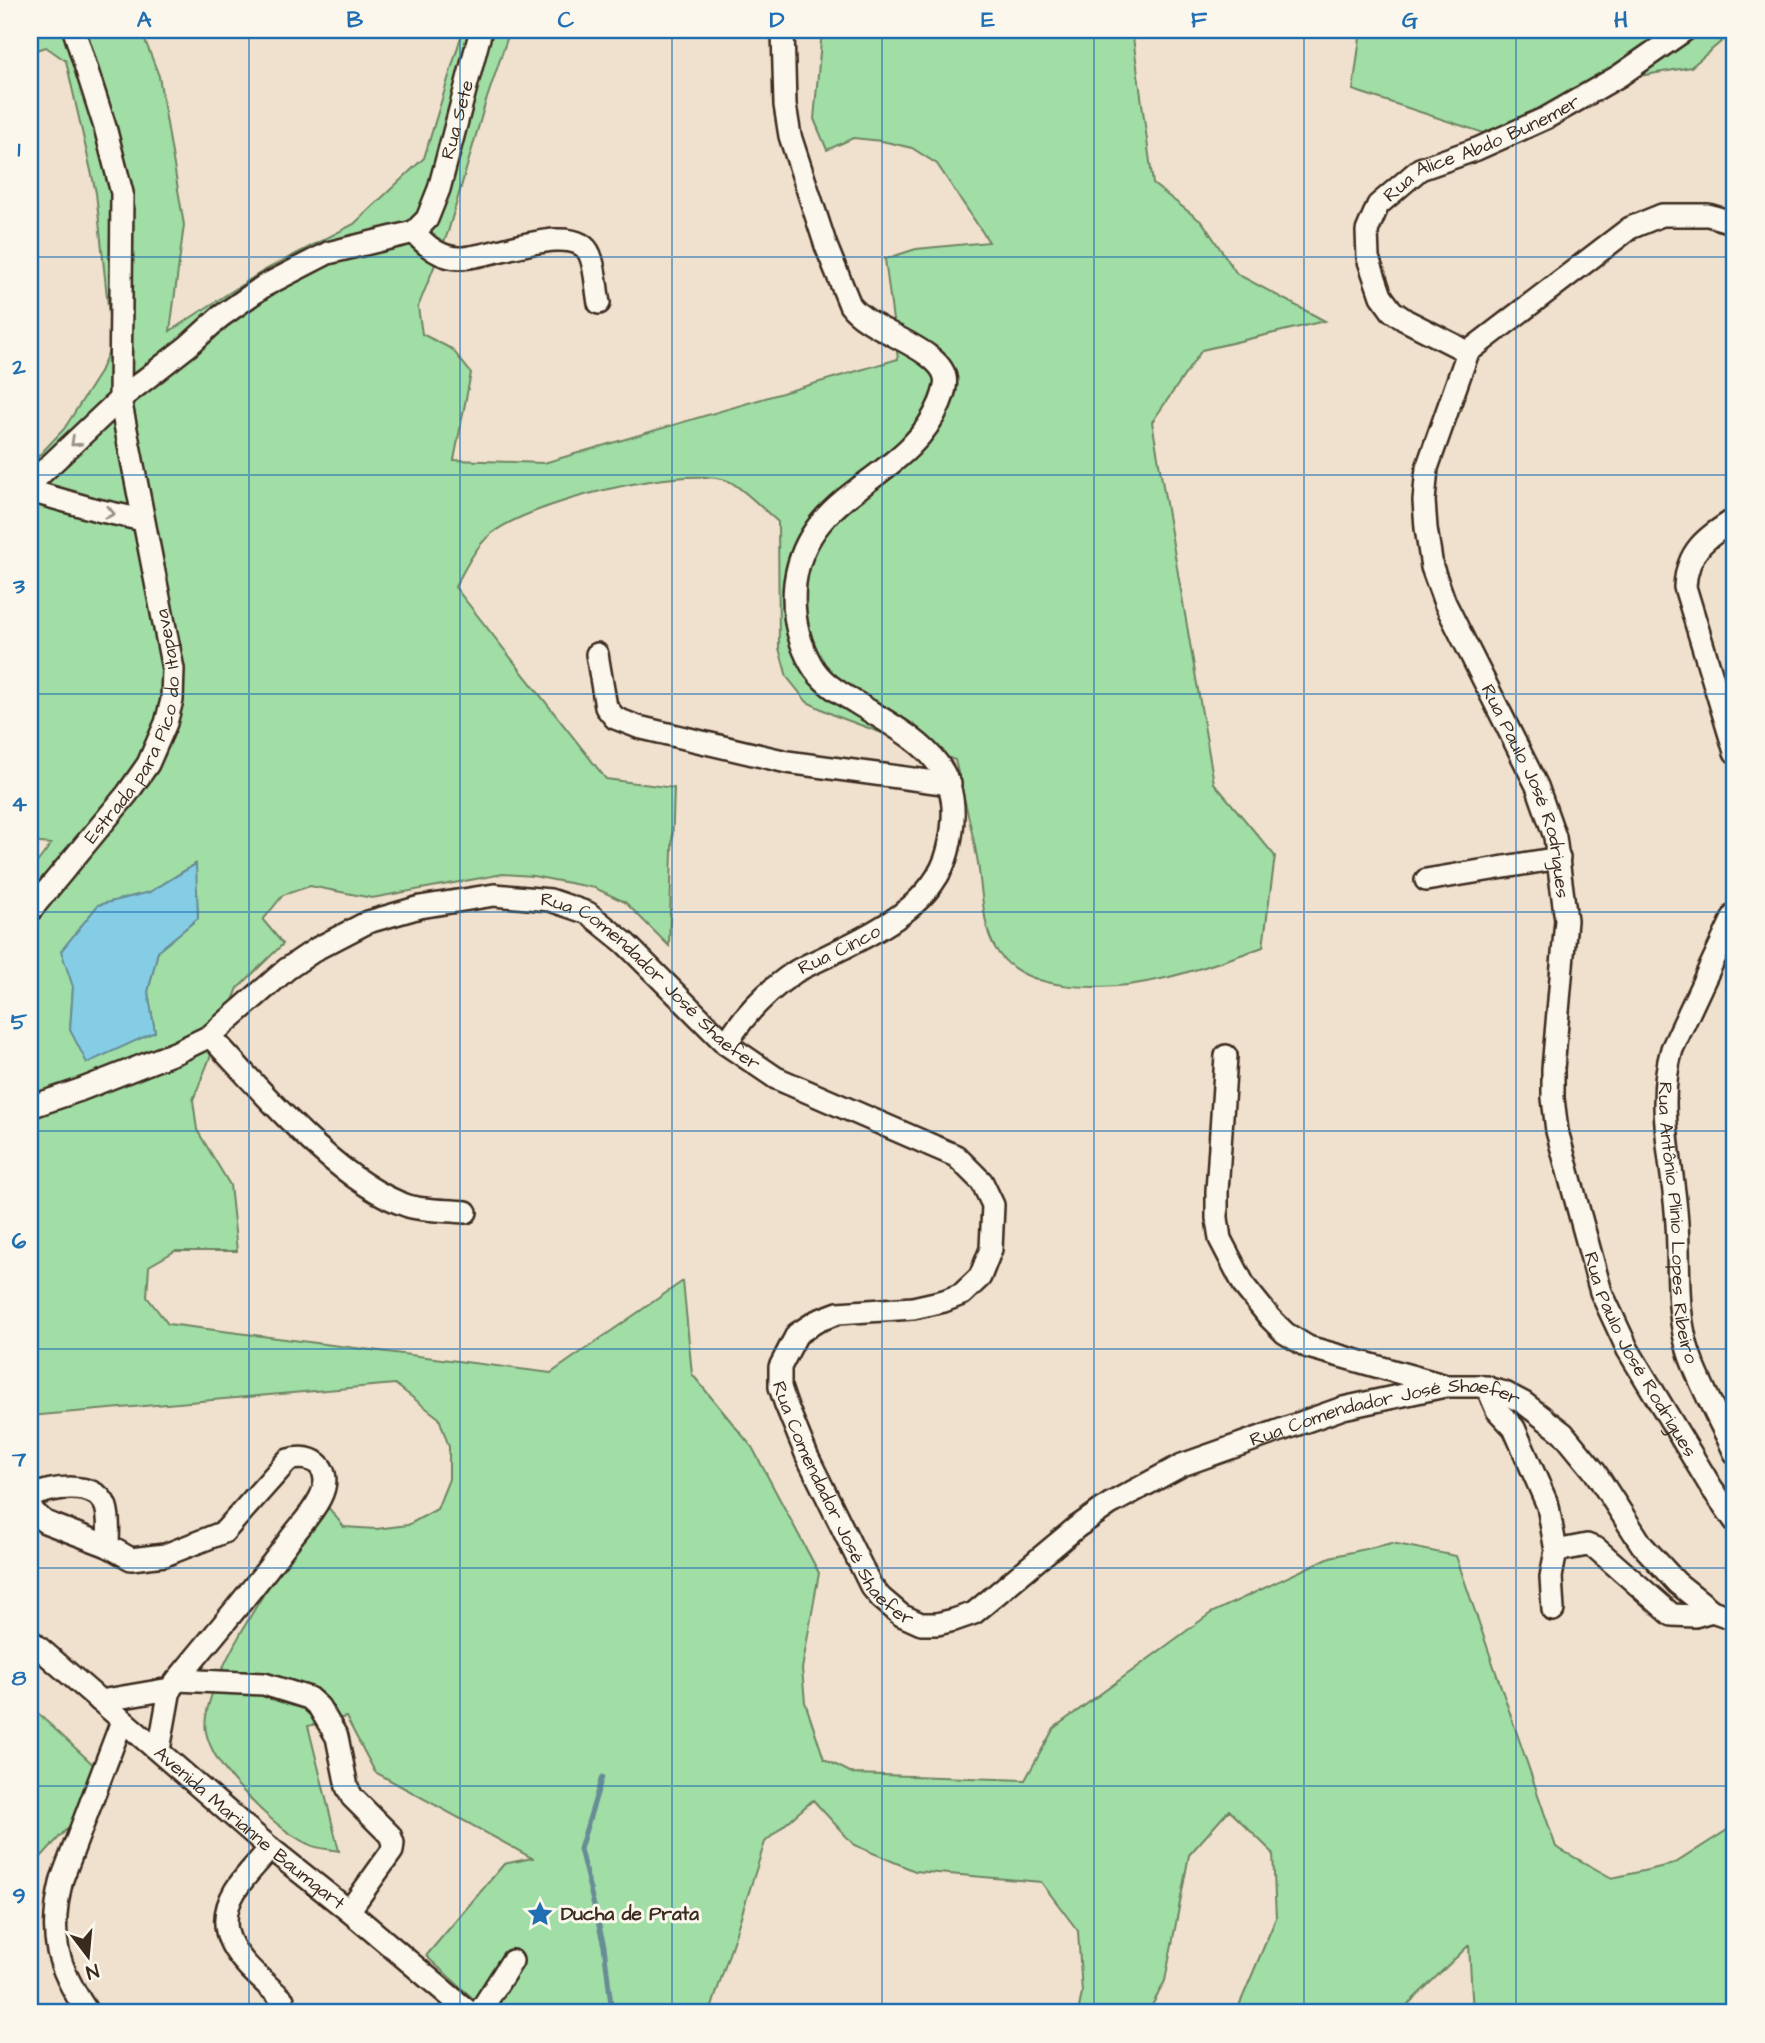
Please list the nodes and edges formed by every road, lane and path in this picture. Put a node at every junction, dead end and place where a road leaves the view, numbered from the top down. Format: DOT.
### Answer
graph roads {
  1 [pos="74,30"];
  2 [pos="481,30"];
  3 [pos="783,30"];
  4 [pos="1685,30"];
  5 [pos="1735,222"];
  6 [pos="414,232"];
  7 [pos="599,303"];
  8 [pos="1468,352"];
  9 [pos="120,399"];
  10 [pos="30,484"];
  11 [pos="30,491"];
  12 [pos="1735,519"];
  13 [pos="143,520"];
  14 [pos="597,654"];
  15 [pos="1735,752"];
  16 [pos="950,784"];
  17 [pos="1559,858"];
  18 [pos="1426,880"];
  19 [pos="30,911"];
  20 [pos="1735,914"];
  21 [pos="210,1037"];
  22 [pos="726,1044"];
  23 [pos="1226,1056"];
  24 [pos="30,1107"];
  25 [pos="466,1212"];
  26 [pos="1444,1386"];
  27 [pos="1487,1387"];
  28 [pos="1735,1453"];
  29 [pos="30,1497"];
  30 [pos="30,1509"];
  31 [pos="1735,1521"];
  32 [pos="108,1546"];
  33 [pos="1556,1551"];
  34 [pos="1553,1610"];
  35 [pos="1712,1611"];
  36 [pos="1735,1619"];
  37 [pos="30,1640"];
  38 [pos="173,1685"];
  39 [pos="100,1702"];
  40 [pos="122,1721"];
  41 [pos="159,1750"];
  42 [pos="270,1849"];
  43 [pos="349,1911"];
  44 [pos="512,1961"];
  45 [pos="283,2000"];
  46 [pos="88,2013"];
  47 [pos="470,2013"];
  48 [pos="478,2013"];
  1 -- 9 [label="street, Estrada para Pico do Itapeva"];
  2 -- 6 [label="street, Rua Sete"];
  3 -- 16 [label="street"];
  4 -- 8 [label="street, Rua Alice Abdo Bunemer"];
  5 -- 8 [label="street"];
  6 -- 7 [label="street"];
  6 -- 9 [label="street"];
  8 -- 17 [label="street, Rua Paulo José Rodrigues"];
  9 -- 10 [label="street, one-way"];
  9 -- 13 [label="street, Estrada para Pico do Itapeva"];
  11 -- 13 [label="street, one-way"];
  12 -- 15 [label="street"];
  13 -- 19 [label="street, Estrada para Pico do Itapeva"];
  14 -- 16 [label="street"];
  16 -- 22 [label="street, Rua Cinco"];
  17 -- 18 [label="street"];
  17 -- 31 [label="street, Rua Paulo José Rodrigues"];
  20 -- 28 [label="street, Rua Antônio Plinio Lopes Ribeiro"];
  21 -- 22 [label="street, Rua Comendador José Shaefer"];
  21 -- 24 [label="street, Rua Comendador José Shaefer"];
  21 -- 25 [label="street"];
  22 -- 26 [label="street, Rua Comendador José Shaefer"];
  23 -- 26 [label="street"];
  26 -- 27 [label="street, Rua Comendador José Shaefer"];
  27 -- 33 [label="street"];
  27 -- 35 [label="street, Rua Comendador José Shaefer"];
  29 -- 32 [label="street"];
  30 -- 32 [label="street"];
  32 -- 38 [label="street"];
  33 -- 34 [label="street"];
  33 -- 35 [label="street"];
  35 -- 36 [label="street, Rua Comendador José Shaefer"];
  37 -- 39 [label="street, Avenida Marianne Baumgart"];
  38 -- 39 [label="street"];
  38 -- 41 [label="street"];
  38 -- 43 [label="street"];
  39 -- 40 [label="street, Avenida Marianne Baumgart"];
  40 -- 41 [label="street, Avenida Marianne Baumgart"];
  40 -- 46 [label="street"];
  41 -- 42 [label="street, Avenida Marianne Baumgart"];
  42 -- 43 [label="street, Avenida Marianne Baumgart"];
  42 -- 45 [label="street"];
  43 -- 47 [label="street, Avenida Marianne Baumgart"];
  44 -- 48 [label="street"];
}
